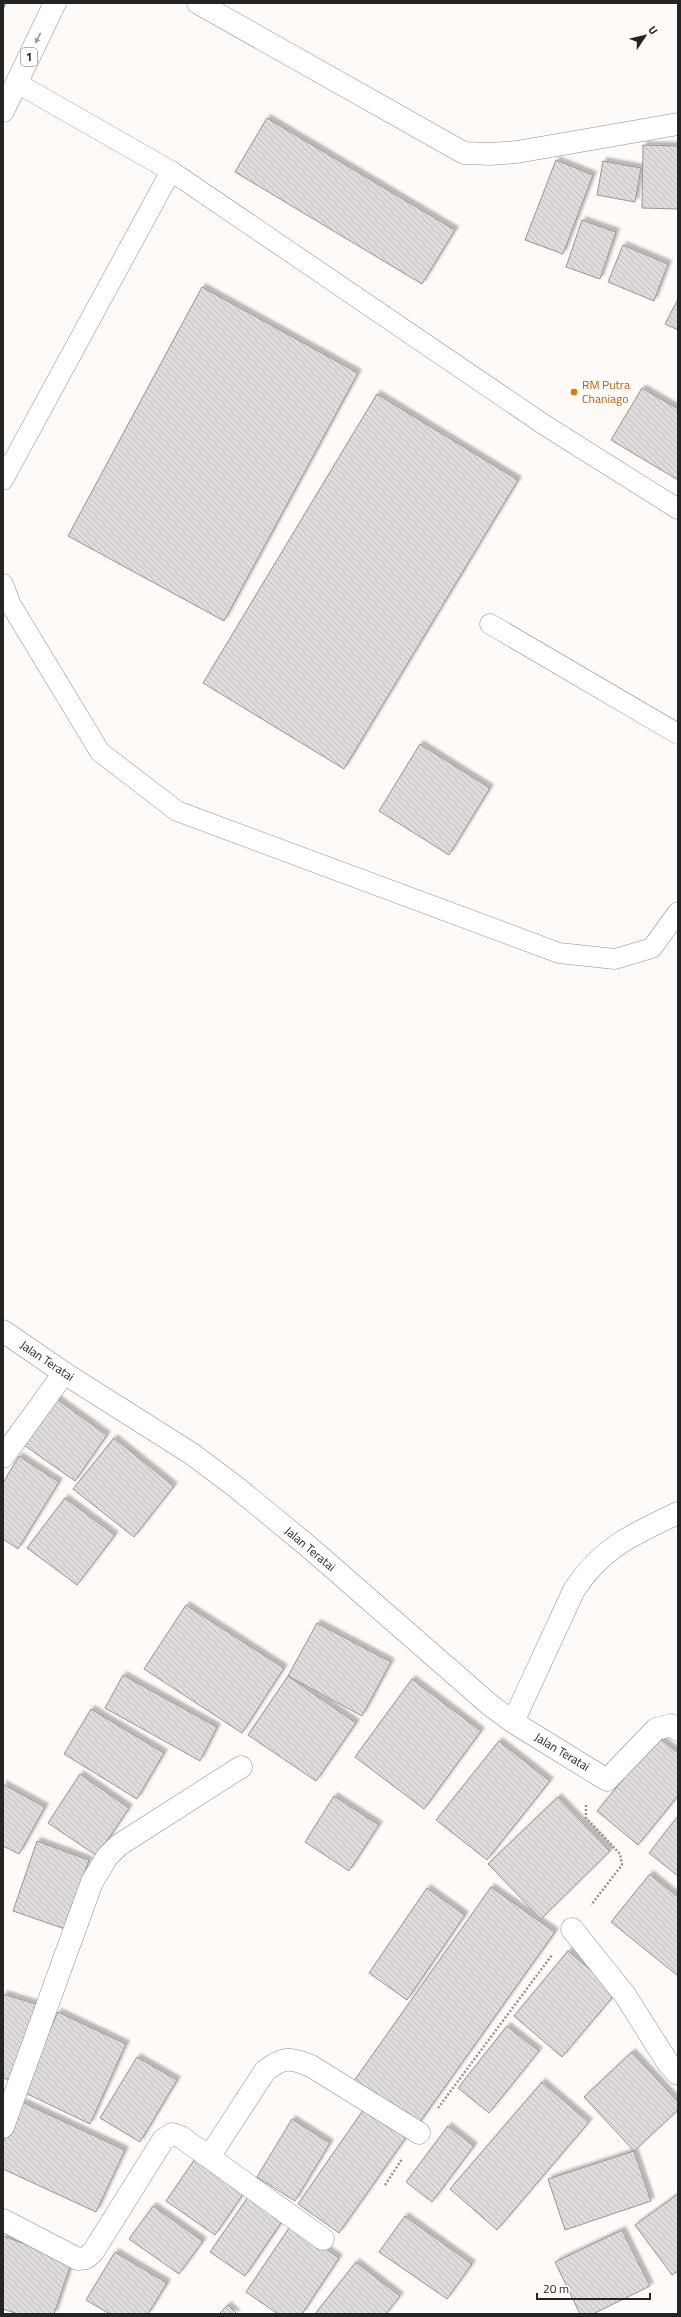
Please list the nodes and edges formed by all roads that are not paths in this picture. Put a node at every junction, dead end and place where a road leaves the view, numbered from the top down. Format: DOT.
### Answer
graph roads {
  1 [pos="55,3"];
  2 [pos="198,3"];
  3 [pos="10,79"];
  4 [pos="3,111"];
  5 [pos="678,124"];
  6 [pos="170,171"];
  7 [pos="3,480"];
  8 [pos="678,509"];
  9 [pos="3,584"];
  10 [pos="490,624"];
  11 [pos="678,734"];
  12 [pos="678,912"];
  13 [pos="3,1330"];
  14 [pos="64,1372"];
  15 [pos="3,1457"];
  16 [pos="678,1513"];
  17 [pos="513,1722"];
  18 [pos="678,1730"];
  19 [pos="241,1767"];
  20 [pos="572,1929"];
  21 [pos="678,2074"];
  22 [pos="3,2127"];
  23 [pos="419,2133"];
  24 [pos="209,2157"];
  25 [pos="3,2220"];
  26 [pos="323,2240"];
  1 -- 3 [label="main road, 1, one-way"];
  2 -- 5 [label="main road"];
  3 -- 4 [label="main road, 1"];
  3 -- 6 [label="lane"];
  6 -- 7 [label="lane"];
  6 -- 8 [label="lane"];
  9 -- 12 [label="lane"];
  10 -- 11 [label="lane"];
  13 -- 14 [label="main road, Jalan Teratai"];
  14 -- 15 [label="main road"];
  14 -- 17 [label="main road, Jalan Teratai"];
  16 -- 17 [label="main road"];
  17 -- 18 [label="main road, Jalan Teratai"];
  19 -- 22 [label="main road"];
  20 -- 21 [label="main road"];
  23 -- 24 [label="main road"];
  24 -- 25 [label="main road"];
  24 -- 26 [label="main road"];
}
